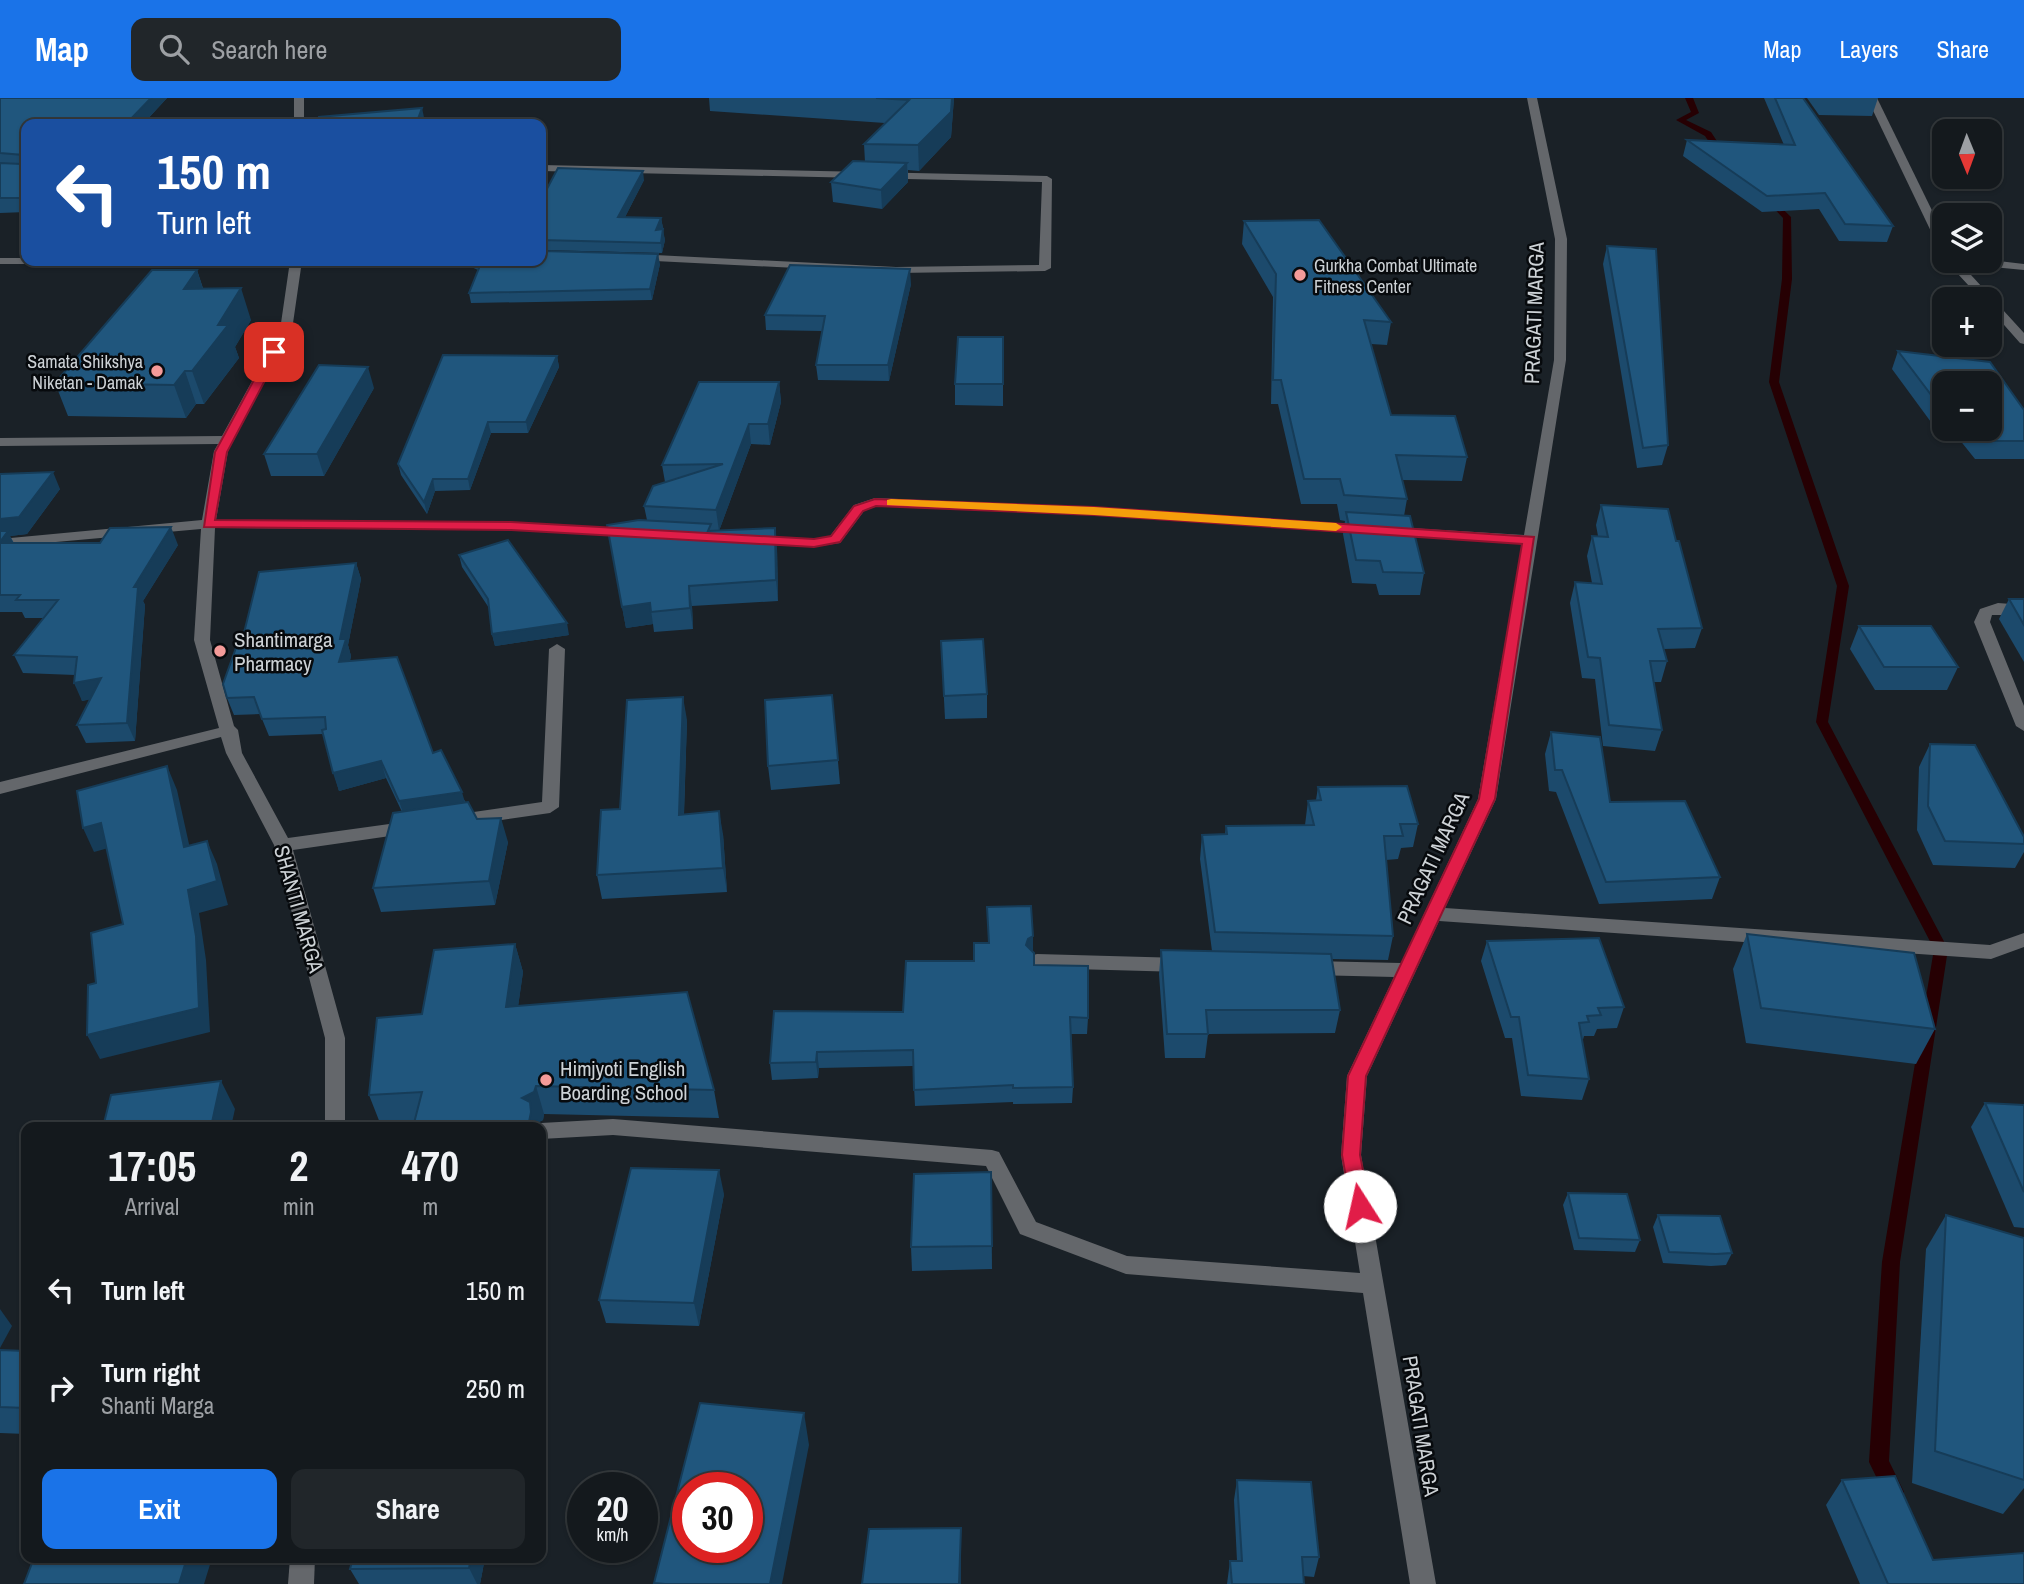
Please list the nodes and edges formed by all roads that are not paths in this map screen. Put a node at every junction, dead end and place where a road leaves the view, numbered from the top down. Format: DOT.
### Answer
graph roads {
  1 [pos="299,98"];
  2 [pos="1532,98"];
  3 [pos="1872,98"];
  4 [pos="299,119"];
  5 [pos="546,168"];
  6 [pos="1932,221"];
  7 [pos="627,257"];
  8 [pos="0,261"];
  9 [pos="21,261"];
  10 [pos="2002,265"];
  11 [pos="295,266"];
  12 [pos="2024,267"];
  13 [pos="1963,273"];
  14 [pos="1975,287"];
  15 [pos="2002,316"];
  16 [pos="2024,340"];
  17 [pos="227,440"];
  18 [pos="0,442"];
  19 [pos="208,524"];
  20 [pos="649,534"];
  21 [pos="732,538"];
  22 [pos="1529,540"];
  23 [pos="0,543"];
  24 [pos="2024,610"];
  25 [pos="557,649"];
  26 [pos="2024,726"];
  27 [pos="230,730"];
  28 [pos="0,788"];
  29 [pos="283,845"];
  30 [pos="1433,914"];
  31 [pos="2024,940"];
  32 [pos="1037,961"];
  33 [pos="1201,965"];
  34 [pos="1297,968"];
  35 [pos="1406,970"];
  36 [pos="335,1122"];
  37 [pos="546,1131"];
  38 [pos="1374,1284"];
  39 [pos="303,1563"];
  40 [pos="301,1584"];
  41 [pos="1423,1584"];
  1 -- 4 [label="street"];
  2 -- 22 [label="street, PRAGATI MARGA"];
  3 -- 6 [label="street"];
  5 -- 7 [label="street"];
  8 -- 9 [label="street"];
  10 -- 12 [label="street"];
  11 -- 17 [label="street, SHANTI MARGA"];
  13 -- 14 [label="street"];
  15 -- 16 [label="street"];
  17 -- 18 [label="street"];
  17 -- 19 [label="street, SHANTI MARGA"];
  19 -- 20 [label="street"];
  19 -- 23 [label="street"];
  19 -- 27 [label="street, SHANTI MARGA"];
  21 -- 22 [label="street"];
  22 -- 30 [label="street, PRAGATI MARGA"];
  24 -- 26 [label="street"];
  25 -- 29 [label="street"];
  27 -- 28 [label="street"];
  27 -- 29 [label="street, SHANTI MARGA"];
  29 -- 36 [label="street, SHANTI MARGA"];
  30 -- 31 [label="street"];
  30 -- 35 [label="street, PRAGATI MARGA"];
  32 -- 33 [label="street"];
  34 -- 35 [label="street"];
  35 -- 38 [label="street, PRAGATI MARGA"];
  37 -- 38 [label="street"];
  38 -- 41 [label="street, PRAGATI MARGA"];
  39 -- 40 [label="street"];
}
